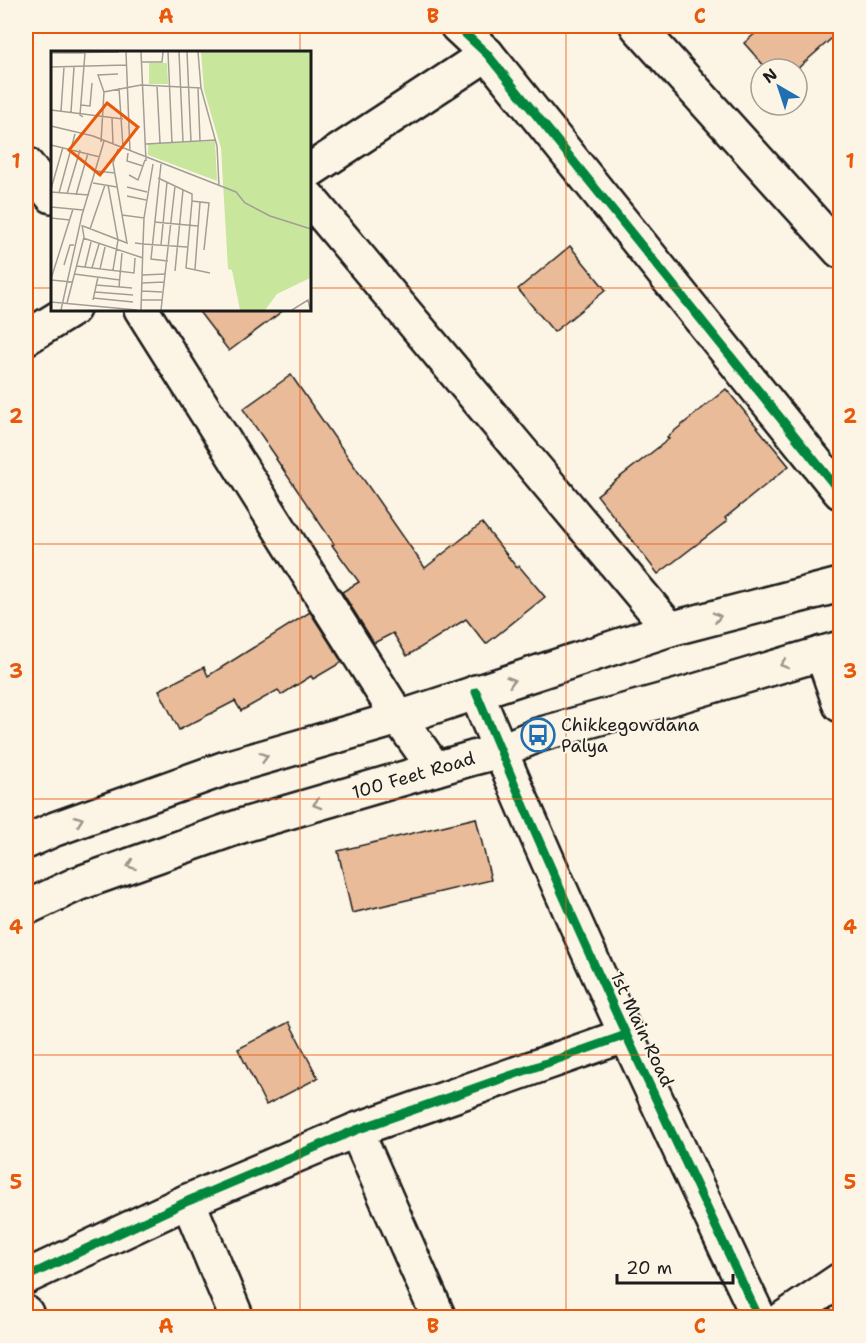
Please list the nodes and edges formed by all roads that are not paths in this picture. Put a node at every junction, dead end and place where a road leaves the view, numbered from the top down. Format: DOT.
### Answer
graph roads {
  1 [pos="457,26"];
  2 [pos="637,26"];
  3 [pos="487,54"];
  4 [pos="26,164"];
  5 [pos="310,170"];
  6 [pos="51,195"];
  7 [pos="310,199"];
  8 [pos="840,251"];
  9 [pos="71,310"];
  10 [pos="142,310"];
  11 [pos="26,338"];
  12 [pos="840,492"];
  13 [pos="840,585"];
  14 [pos="670,629"];
  15 [pos="831,650"];
  16 [pos="476,692"];
  17 [pos="840,705"];
  18 [pos="399,718"];
  19 [pos="500,751"];
  20 [pos="435,769"];
  21 [pos="26,842"];
  22 [pos="26,908"];
  23 [pos="626,1035"];
  24 [pos="356,1130"];
  25 [pos="188,1200"];
  26 [pos="26,1277"];
  27 [pos="840,1280"];
  28 [pos="26,1313"];
  29 [pos="28,1317"];
  30 [pos="237,1317"];
  31 [pos="440,1317"];
  32 [pos="759,1317"];
  33 [pos="784,1317"];
  1 -- 3 [label="street"];
  2 -- 8 [label="street"];
  3 -- 5 [label="street"];
  3 -- 12 [label="street"];
  4 -- 6 [label="street"];
  7 -- 14 [label="street"];
  9 -- 11 [label="street"];
  10 -- 18 [label="street"];
  14 -- 13 [label="street, one-way"];
  16 -- 14 [label="street, one-way"];
  15 -- 17 [label="street"];
  15 -- 19 [label="street, 100 Feet Road, one-way"];
  16 -- 18 [label="street"];
  16 -- 19 [label="street, 1st Main Road"];
  18 -- 20 [label="street"];
  21 -- 18 [label="street, one-way"];
  19 -- 20 [label="street, 100 Feet Road"];
  19 -- 23 [label="street, 1st Main Road"];
  20 -- 22 [label="street, 100 Feet Road, one-way"];
  23 -- 24 [label="street"];
  23 -- 32 [label="street, 1st Main Road"];
  24 -- 25 [label="street"];
  24 -- 31 [label="street"];
  25 -- 26 [label="street"];
  25 -- 30 [label="street"];
  27 -- 33 [label="street"];
  28 -- 29 [label="street"];
}
